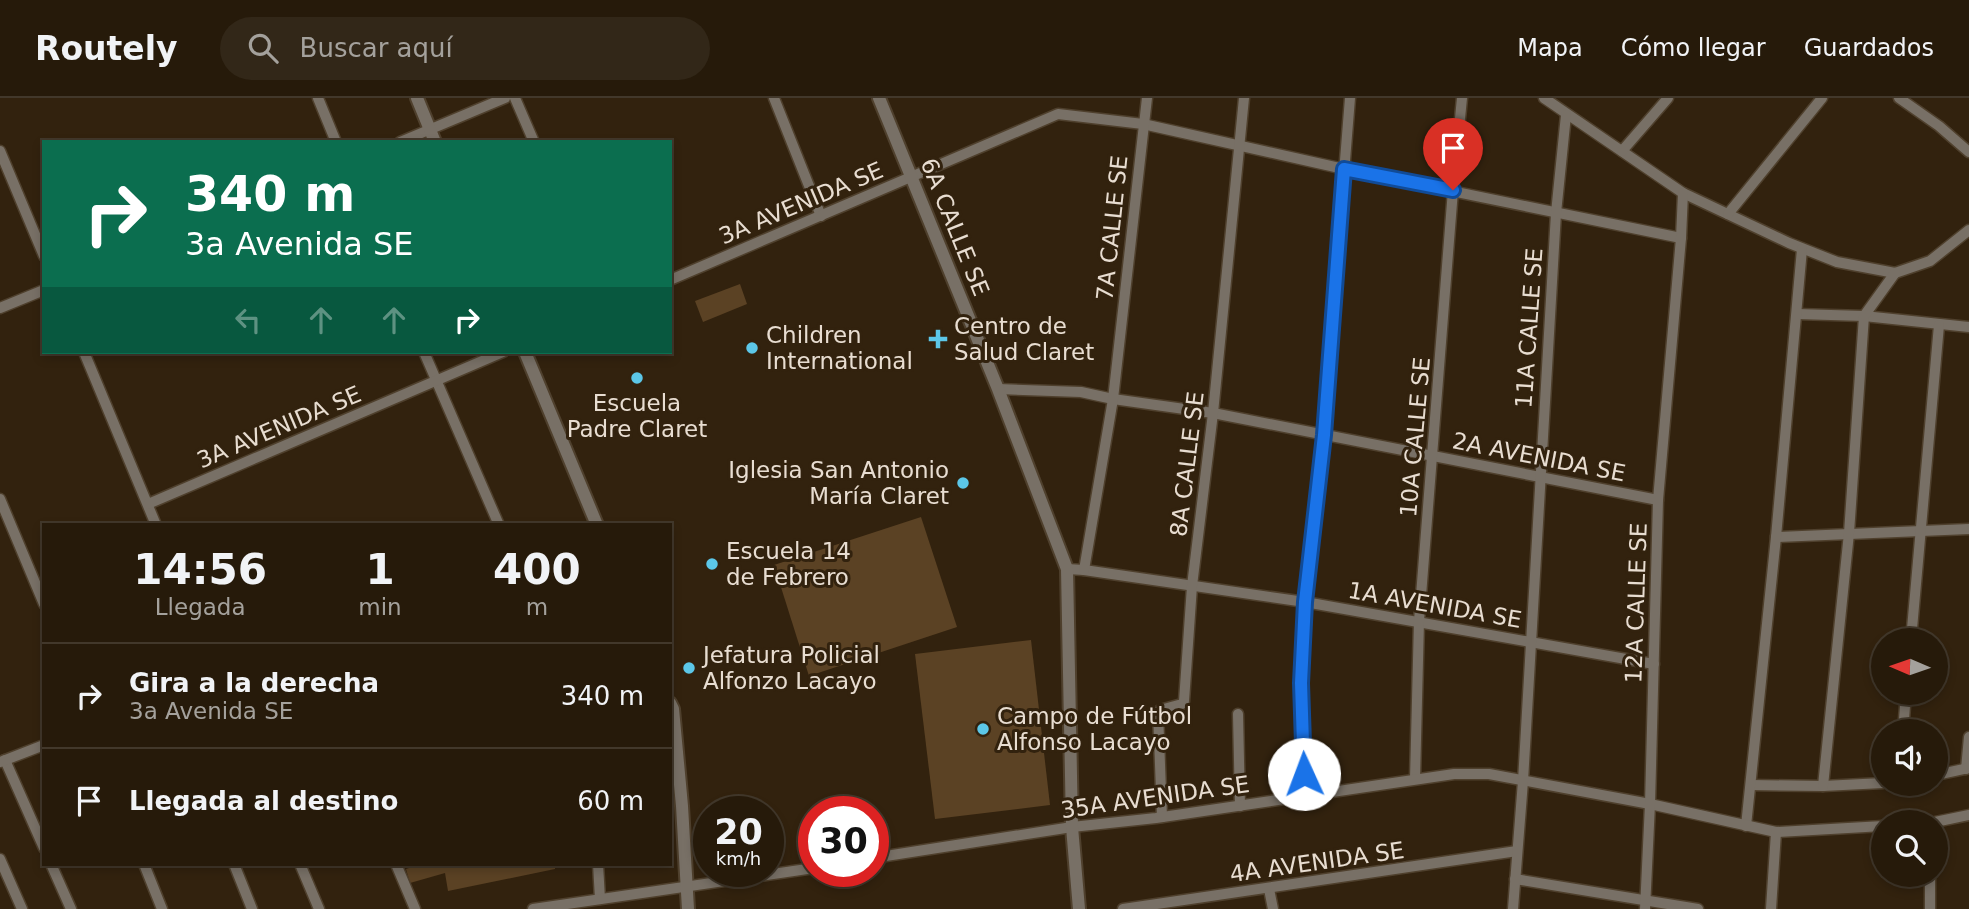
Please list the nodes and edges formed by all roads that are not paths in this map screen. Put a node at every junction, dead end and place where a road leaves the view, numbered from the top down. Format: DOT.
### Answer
graph roads {
  1 [pos="318,98"];
  2 [pos="417,98"];
  3 [pos="505,98"];
  4 [pos="515,98"];
  5 [pos="774,98"];
  6 [pos="878,98"];
  7 [pos="1147,98"];
  8 [pos="1244,98"];
  9 [pos="1350,98"];
  10 [pos="1462,98"];
  11 [pos="1544,98"];
  12 [pos="1668,98"];
  13 [pos="1822,98"];
  14 [pos="1899,98"];
  15 [pos="1566,115"];
  16 [pos="1143,124"];
  17 [pos="430,129"];
  18 [pos="335,140"];
  19 [pos="405,140"];
  20 [pos="434,140"];
  21 [pos="533,140"];
  22 [pos="1239,145"];
  23 [pos="0,151"];
  24 [pos="1622,152"];
  25 [pos="1969,152"];
  26 [pos="1344,169"];
  27 [pos="912,177"];
  28 [pos="1453,190"];
  29 [pos="1683,193"];
  30 [pos="1556,213"];
  31 [pos="1728,214"];
  32 [pos="821,216"];
  33 [pos="1969,229"];
  34 [pos="1681,238"];
  35 [pos="1802,249"];
  36 [pos="42,251"];
  37 [pos="1895,273"];
  38 [pos="672,279"];
  39 [pos="42,291"];
  40 [pos="0,308"];
  41 [pos="1797,313"];
  42 [pos="1864,316"];
  43 [pos="1939,325"];
  44 [pos="1969,327"];
  45 [pos="85,354"];
  46 [pos="425,354"];
  47 [pos="498,354"];
  48 [pos="526,354"];
  49 [pos="436,381"];
  50 [pos="998,389"];
  51 [pos="1113,399"];
  52 [pos="1213,413"];
  53 [pos="1324,435"];
  54 [pos="1433,456"];
  55 [pos="1539,475"];
  56 [pos="0,499"];
  57 [pos="1658,500"];
  58 [pos="148,504"];
  59 [pos="155,523"];
  60 [pos="498,523"];
  61 [pos="596,523"];
  62 [pos="1969,529"];
  63 [pos="1921,531"];
  64 [pos="1849,533"];
  65 [pos="1776,537"];
  66 [pos="1067,569"];
  67 [pos="1084,570"];
  68 [pos="1192,586"];
  69 [pos="42,599"];
  70 [pos="1305,602"];
  71 [pos="1419,621"];
  72 [pos="1912,628"];
  73 [pos="1531,641"];
  74 [pos="1654,664"];
  75 [pos="672,707"];
  76 [pos="1238,714"];
  77 [pos="1969,737"];
  78 [pos="42,746"];
  79 [pos="3,761"];
  80 [pos="1967,769"];
  81 [pos="1948,773"];
  82 [pos="1415,779"];
  83 [pos="1523,781"];
  84 [pos="1871,784"];
  85 [pos="1751,785"];
  86 [pos="1823,786"];
  87 [pos="1305,796"];
  88 [pos="1650,804"];
  89 [pos="1240,806"];
  90 [pos="1969,815"];
  91 [pos="1162,817"];
  92 [pos="1948,819"];
  93 [pos="1746,826"];
  94 [pos="1072,827"];
  95 [pos="1871,827"];
  96 [pos="1776,832"];
  97 [pos="42,844"];
  98 [pos="1517,852"];
  99 [pos="889,856"];
  100 [pos="0,859"];
  101 [pos="52,866"];
  102 [pos="146,866"];
  103 [pos="235,866"];
  104 [pos="301,866"];
  105 [pos="397,866"];
  106 [pos="598,866"];
  107 [pos="798,871"];
  108 [pos="1515,879"];
  109 [pos="1930,887"];
  110 [pos="687,888"];
  111 [pos="1269,889"];
  112 [pos="600,899"];
  113 [pos="1645,904"];
  114 [pos="22,909"];
  115 [pos="71,909"];
  116 [pos="162,909"];
  117 [pos="252,909"];
  118 [pos="319,909"];
  119 [pos="415,909"];
  120 [pos="533,909"];
  121 [pos="688,909"];
  122 [pos="1079,909"];
  123 [pos="1123,909"];
  124 [pos="1273,909"];
  125 [pos="1513,909"];
  126 [pos="1698,909"];
  127 [pos="1771,909"];
  128 [pos="1930,909"];
  1 -- 18 [label="street"];
  2 -- 17 [label="street"];
  3 -- 17 [label="street"];
  4 -- 21 [label="street"];
  5 -- 32 [label="street"];
  6 -- 27 [label="street, 6A CALLE SE"];
  7 -- 16 [label="street, 7A CALLE SE"];
  8 -- 22 [label="street, 8A CALLE SE"];
  9 -- 26 [label="street"];
  10 -- 28 [label="street, 10A CALLE SE"];
  11 -- 15 [label="street"];
  12 -- 24 [label="street"];
  13 -- 31 [label="street"];
  14 -- 25 [label="street"];
  15 -- 24 [label="street"];
  15 -- 30 [label="street, 11A CALLE SE"];
  16 -- 22 [label="street, 3A AVENIDA SE"];
  16 -- 27 [label="street, 3A AVENIDA SE"];
  16 -- 51 [label="street, 7A CALLE SE"];
  17 -- 19 [label="street"];
  17 -- 20 [label="street"];
  22 -- 26 [label="street, 3A AVENIDA SE"];
  22 -- 52 [label="street, 8A CALLE SE"];
  23 -- 36 [label="street"];
  24 -- 29 [label="street"];
  26 -- 28 [label="street, 3A AVENIDA SE"];
  26 -- 53 [label="street"];
  27 -- 32 [label="street, 3A AVENIDA SE"];
  27 -- 50 [label="street, 6A CALLE SE"];
  28 -- 30 [label="street, 3A AVENIDA SE"];
  28 -- 54 [label="street, 10A CALLE SE"];
  29 -- 31 [label="street"];
  29 -- 34 [label="street, 12A CALLE SE"];
  30 -- 34 [label="street, 3A AVENIDA SE"];
  30 -- 55 [label="street, 11A CALLE SE"];
  31 -- 35 [label="street"];
  32 -- 38 [label="street, 3A AVENIDA SE"];
  33 -- 37 [label="street"];
  34 -- 57 [label="street, 12A CALLE SE"];
  35 -- 37 [label="street"];
  35 -- 41 [label="street"];
  37 -- 42 [label="street"];
  39 -- 40 [label="street"];
  41 -- 42 [label="street"];
  41 -- 65 [label="street"];
  42 -- 43 [label="street"];
  42 -- 64 [label="street"];
  43 -- 44 [label="street"];
  43 -- 63 [label="street"];
  45 -- 58 [label="street"];
  46 -- 49 [label="street"];
  47 -- 49 [label="street, 3A AVENIDA SE"];
  48 -- 61 [label="street"];
  49 -- 58 [label="street, 3A AVENIDA SE"];
  49 -- 60 [label="street"];
  50 -- 51 [label="street, 2A AVENIDA SE"];
  50 -- 66 [label="street, 6A CALLE SE"];
  51 -- 52 [label="street, 2A AVENIDA SE"];
  51 -- 67 [label="street, 7A CALLE SE"];
  52 -- 53 [label="street, 2A AVENIDA SE"];
  52 -- 68 [label="street, 8A CALLE SE"];
  53 -- 54 [label="street, 2A AVENIDA SE"];
  53 -- 70 [label="street"];
  54 -- 55 [label="street, 2A AVENIDA SE"];
  54 -- 71 [label="street, 10A CALLE SE"];
  55 -- 57 [label="street, 2A AVENIDA SE"];
  55 -- 73 [label="street, 11A CALLE SE"];
  56 -- 69 [label="street"];
  57 -- 74 [label="street, 12A CALLE SE"];
  58 -- 59 [label="street"];
  62 -- 63 [label="street"];
  63 -- 64 [label="street"];
  63 -- 72 [label="street"];
  64 -- 65 [label="street"];
  64 -- 86 [label="street"];
  65 -- 85 [label="street"];
  66 -- 67 [label="street, 1A AVENIDA SE"];
  66 -- 94 [label="street, 6A CALLE SE"];
  67 -- 68 [label="street, 1A AVENIDA SE"];
  68 -- 70 [label="street, 1A AVENIDA SE"];
  68 -- 91 [label="street, 8A CALLE SE"];
  70 -- 71 [label="street, 1A AVENIDA SE"];
  70 -- 87 [label="street"];
  71 -- 73 [label="street, 1A AVENIDA SE"];
  71 -- 82 [label="street, 10A CALLE SE"];
  73 -- 74 [label="street, 1A AVENIDA SE"];
  73 -- 83 [label="street, 11A CALLE SE"];
  74 -- 88 [label="street, 12A CALLE SE"];
  75 -- 110 [label="street"];
  76 -- 89 [label="street"];
  77 -- 80 [label="street"];
  78 -- 79 [label="street"];
  79 -- 97 [label="street"];
  80 -- 81 [label="street"];
  82 -- 83 [label="street, 35A AVENIDA SE"];
  82 -- 87 [label="street, 35A AVENIDA SE"];
  83 -- 88 [label="street, 35A AVENIDA SE"];
  83 -- 98 [label="street, 11A CALLE SE"];
  84 -- 86 [label="street"];
  85 -- 86 [label="street"];
  85 -- 93 [label="street"];
  87 -- 89 [label="street, 35A AVENIDA SE"];
  88 -- 93 [label="street, 35A AVENIDA SE"];
  88 -- 113 [label="street, 12A CALLE SE"];
  89 -- 91 [label="street, 35A AVENIDA SE"];
  90 -- 92 [label="street"];
  91 -- 94 [label="street, 35A AVENIDA SE"];
  93 -- 96 [label="street, 35A AVENIDA SE"];
  94 -- 99 [label="street, 35A AVENIDA SE"];
  94 -- 122 [label="street, 6A CALLE SE"];
  95 -- 96 [label="street, 35A AVENIDA SE"];
  96 -- 127 [label="street"];
  98 -- 108 [label="street, 11A CALLE SE"];
  98 -- 111 [label="street, 4A AVENIDA SE"];
  100 -- 114 [label="street"];
  101 -- 115 [label="street"];
  102 -- 116 [label="street"];
  103 -- 117 [label="street"];
  104 -- 118 [label="street"];
  105 -- 119 [label="street"];
  106 -- 112 [label="street"];
  107 -- 110 [label="street"];
  108 -- 113 [label="street"];
  108 -- 125 [label="street, 11A CALLE SE"];
  109 -- 128 [label="street"];
  110 -- 112 [label="street"];
  110 -- 121 [label="street"];
  111 -- 123 [label="street, 4A AVENIDA SE"];
  111 -- 124 [label="street"];
  112 -- 120 [label="street"];
  113 -- 126 [label="street"];
}
